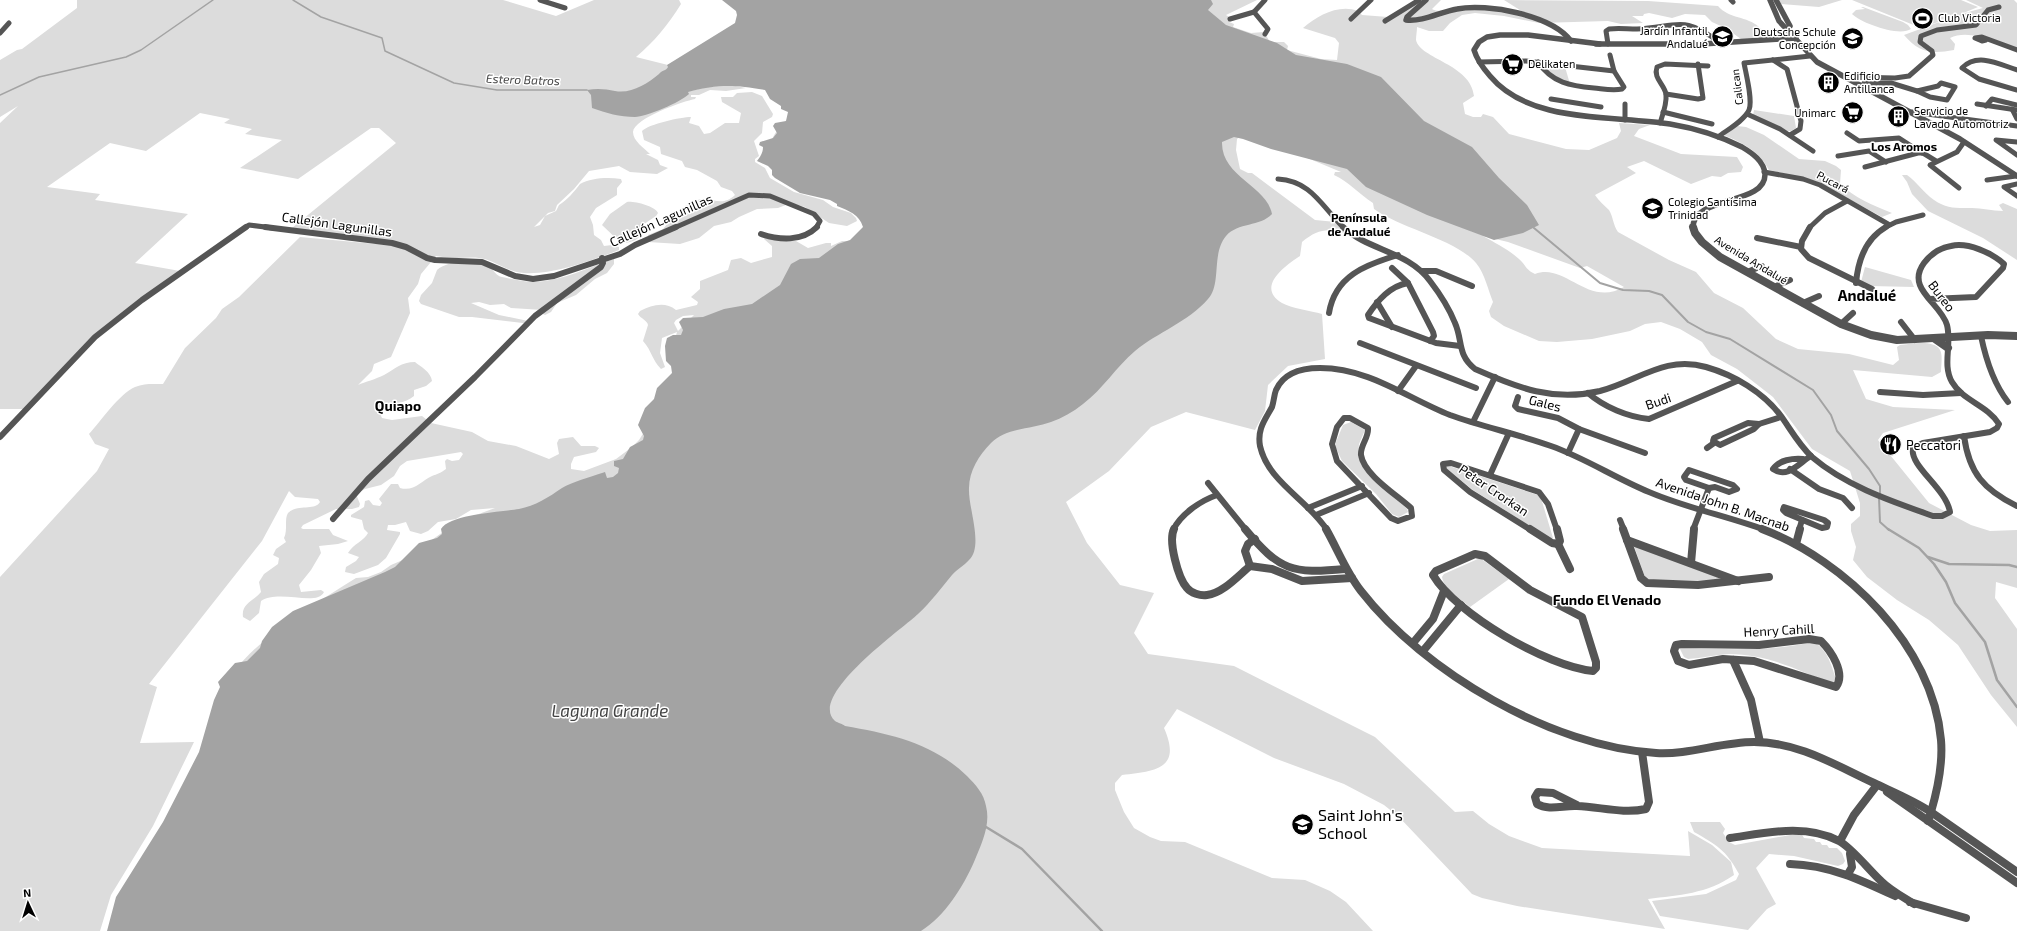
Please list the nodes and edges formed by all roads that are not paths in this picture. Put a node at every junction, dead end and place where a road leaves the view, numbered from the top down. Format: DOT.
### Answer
graph roads {
  1 [pos="557,0"];
  2 [pos="1258,0"];
  3 [pos="1371,0"];
  4 [pos="1419,0"];
  5 [pos="1426,0"];
  6 [pos="1770,0"];
  7 [pos="1776,0"];
  8 [pos="545,1"];
  9 [pos="1264,1"];
  10 [pos="1999,7"];
  11 [pos="565,8"];
  12 [pos="1254,12"];
  13 [pos="1230,19"];
  14 [pos="1351,19"];
  15 [pos="1385,21"];
  16 [pos="0,27"];
  17 [pos="0,33"];
  18 [pos="1562,33"];
  19 [pos="1265,34"];
  20 [pos="1520,35"];
  21 [pos="1794,38"];
  22 [pos="1554,39"];
  23 [pos="1801,39"];
  24 [pos="1986,40"];
  25 [pos="1569,41"];
  26 [pos="1720,43"];
  27 [pos="1608,44"];
  28 [pos="2017,50"];
  29 [pos="1610,55"];
  30 [pos="1810,56"];
  31 [pos="1773,60"];
  32 [pos="1480,62"];
  33 [pos="1538,62"];
  34 [pos="1698,64"];
  35 [pos="1708,66"];
  36 [pos="2017,70"];
  37 [pos="1614,71"];
  38 [pos="1851,77"];
  39 [pos="1864,83"];
  40 [pos="2017,90"];
  41 [pos="1917,91"];
  42 [pos="1666,94"];
  43 [pos="1551,99"];
  44 [pos="1562,102"];
  45 [pos="1625,104"];
  46 [pos="1977,104"];
  47 [pos="2017,105"];
  48 [pos="1986,106"];
  49 [pos="1601,108"];
  50 [pos="2014,110"];
  51 [pos="1558,111"];
  52 [pos="1663,112"];
  53 [pos="1912,112"];
  54 [pos="1921,112"];
  55 [pos="1747,114"];
  56 [pos="2017,119"];
  57 [pos="1625,120"];
  58 [pos="1660,123"];
  59 [pos="1712,124"];
  60 [pos="2017,126"];
  61 [pos="1847,133"];
  62 [pos="1790,135"];
  63 [pos="1718,137"];
  64 [pos="1964,142"];
  65 [pos="2017,142"];
  66 [pos="1813,151"];
  67 [pos="1922,153"];
  68 [pos="2017,154"];
  69 [pos="1838,156"];
  70 [pos="1936,161"];
  71 [pos="1886,162"];
  72 [pos="1864,167"];
  73 [pos="1764,172"];
  74 [pos="2017,174"];
  75 [pos="1278,179"];
  76 [pos="1987,180"];
  77 [pos="2017,184"];
  78 [pos="1959,188"];
  79 [pos="2017,196"];
  80 [pos="1847,201"];
  81 [pos="1923,215"];
  82 [pos="1888,224"];
  83 [pos="761,234"];
  84 [pos="1757,238"];
  85 [pos="1801,247"];
  86 [pos="1398,255"];
  87 [pos="602,258"];
  88 [pos="1762,266"];
  89 [pos="1392,268"];
  90 [pos="1422,270"];
  91 [pos="1747,272"];
  92 [pos="1790,280"];
  93 [pos="1408,283"];
  94 [pos="1856,283"];
  95 [pos="1472,286"];
  96 [pos="1774,287"];
  97 [pos="1872,289"];
  98 [pos="1819,296"];
  99 [pos="1930,298"];
  100 [pos="1377,302"];
  101 [pos="1803,303"];
  102 [pos="1330,313"];
  103 [pos="1853,313"];
  104 [pos="1901,322"];
  105 [pos="1841,324"];
  106 [pos="1392,327"];
  107 [pos="1981,336"];
  108 [pos="2017,336"];
  109 [pos="1932,338"];
  110 [pos="1948,338"];
  111 [pos="1915,340"];
  112 [pos="1430,341"];
  113 [pos="1360,343"];
  114 [pos="1460,346"];
  115 [pos="1948,348"];
  116 [pos="1416,366"];
  117 [pos="1495,377"];
  118 [pos="1737,381"];
  119 [pos="1476,388"];
  120 [pos="1398,391"];
  121 [pos="1880,392"];
  122 [pos="1588,393"];
  123 [pos="1961,393"];
  124 [pos="1518,397"];
  125 [pos="2008,402"];
  126 [pos="1781,417"];
  127 [pos="1473,422"];
  128 [pos="1579,429"];
  129 [pos="1509,433"];
  130 [pos="1964,436"];
  131 [pos="0,437"];
  132 [pos="1707,448"];
  133 [pos="1568,452"];
  134 [pos="1645,453"];
  135 [pos="1811,456"];
  136 [pos="1803,459"];
  137 [pos="1790,470"];
  138 [pos="1490,475"];
  139 [pos="1208,483"];
  140 [pos="1362,486"];
  141 [pos="1709,488"];
  142 [pos="1369,493"];
  143 [pos="1217,495"];
  144 [pos="2017,506"];
  145 [pos="1308,508"];
  146 [pos="1852,508"];
  147 [pos="1701,510"];
  148 [pos="1316,515"];
  149 [pos="333,518"];
  150 [pos="1620,520"];
  151 [pos="1802,520"];
  152 [pos="1254,539"];
  153 [pos="1627,540"];
  154 [pos="1558,544"];
  155 [pos="1796,544"];
  156 [pos="1692,564"];
  157 [pos="1250,566"];
  158 [pos="1345,568"];
  159 [pos="1570,570"];
  160 [pos="1769,577"];
  161 [pos="1352,578"];
  162 [pos="1738,581"];
  163 [pos="1444,591"];
  164 [pos="1461,605"];
  165 [pos="1413,643"];
  166 [pos="1423,651"];
  167 [pos="1734,660"];
  168 [pos="1760,742"];
  169 [pos="1642,752"];
  170 [pos="1877,784"];
  171 [pos="1576,805"];
  172 [pos="1930,817"];
  173 [pos="1730,838"];
  174 [pos="1840,841"];
  175 [pos="1850,852"];
  176 [pos="1790,864"];
  177 [pos="2017,872"];
  178 [pos="1848,874"];
  179 [pos="2017,884"];
  180 [pos="1914,904"];
  181 [pos="1966,918"];
  1 -- 8 [label="street"];
  2 -- 9 [label="street"];
  3 -- 14 [label="street"];
  4 -- 15 [label="street"];
  5 -- 18 [label="street"];
  6 -- 21 [label="street"];
  7 -- 23 [label="street"];
  8 -- 11 [label="street"];
  9 -- 12 [label="street"];
  10 -- 38 [label="street"];
  12 -- 13 [label="street"];
  12 -- 19 [label="street"];
  16 -- 17 [label="street"];
  18 -- 22 [label="street"];
  18 -- 25 [label="street"];
  20 -- 22 [label="street"];
  20 -- 25 [label="street"];
  20 -- 32 [label="street"];
  21 -- 23 [label="street"];
  21 -- 26 [label="street"];
  21 -- 30 [label="street"];
  22 -- 25 [label="street"];
  23 -- 38 [label="street"];
  24 -- 28 [label="street"];
  25 -- 27 [label="street"];
  26 -- 27 [label="street"];
  26 -- 27 [label="street"];
  29 -- 37 [label="street"];
  30 -- 31 [label="street, Calican"];
  30 -- 53 [label="street"];
  31 -- 55 [label="street, Calican"];
  31 -- 62 [label="street"];
  32 -- 33 [label="street"];
  32 -- 51 [label="street"];
  33 -- 37 [label="street"];
  33 -- 37 [label="street"];
  34 -- 35 [label="street"];
  34 -- 42 [label="street"];
  34 -- 42 [label="street"];
  36 -- 40 [label="street"];
  38 -- 39 [label="street"];
  39 -- 41 [label="street"];
  39 -- 54 [label="street"];
  41 -- 41 [label="street"];
  42 -- 52 [label="street"];
  43 -- 44 [label="street"];
  44 -- 49 [label="street"];
  44 -- 51 [label="street"];
  45 -- 57 [label="street"];
  46 -- 48 [label="street"];
  47 -- 48 [label="street"];
  48 -- 50 [label="street"];
  50 -- 56 [label="street"];
  51 -- 57 [label="street"];
  52 -- 58 [label="street"];
  52 -- 59 [label="street"];
  53 -- 54 [label="street"];
  53 -- 64 [label="street"];
  54 -- 60 [label="street"];
  54 -- 74 [label="street"];
  55 -- 62 [label="street"];
  55 -- 63 [label="street, Calican"];
  57 -- 58 [label="street"];
  58 -- 63 [label="street"];
  61 -- 67 [label="street"];
  62 -- 66 [label="street"];
  63 -- 73 [label="street"];
  64 -- 70 [label="street"];
  64 -- 74 [label="street"];
  65 -- 68 [label="street"];
  67 -- 70 [label="street"];
  67 -- 71 [label="street"];
  69 -- 71 [label="street"];
  70 -- 78 [label="street"];
  71 -- 72 [label="street"];
  73 -- 80 [label="street, Pucará"];
  73 -- 91 [label="street, Avenida Andalué"];
  74 -- 76 [label="street"];
  75 -- 86 [label="street"];
  77 -- 79 [label="street"];
  80 -- 82 [label="street, Pucará"];
  80 -- 85 [label="street"];
  81 -- 82 [label="street"];
  82 -- 94 [label="street"];
  83 -- 87 [label="street, Callejón Lagunillas"];
  84 -- 85 [label="street"];
  85 -- 94 [label="street"];
  86 -- 90 [label="street"];
  86 -- 102 [label="street"];
  87 -- 131 [label="street, Callejón Lagunillas"];
  87 -- 149 [label="street"];
  88 -- 91 [label="street"];
  89 -- 93 [label="street"];
  90 -- 95 [label="street"];
  90 -- 114 [label="street"];
  91 -- 96 [label="street, Avenida Andalué"];
  92 -- 96 [label="street"];
  93 -- 100 [label="street"];
  93 -- 112 [label="street"];
  94 -- 97 [label="street"];
  96 -- 101 [label="street, Avenida Andalué"];
  98 -- 101 [label="street"];
  99 -- 99 [label="street, Bureo"];
  99 -- 110 [label="street, Bureo"];
  100 -- 106 [label="street"];
  100 -- 106 [label="street"];
  101 -- 105 [label="street, Avenida Andalué"];
  103 -- 105 [label="street"];
  104 -- 111 [label="street"];
  105 -- 111 [label="street, Avenida Andalué"];
  106 -- 112 [label="street"];
  107 -- 108 [label="street, Avenida Andalué"];
  107 -- 110 [label="street, Avenida Andalué"];
  107 -- 125 [label="street"];
  109 -- 110 [label="street, Avenida Andalué"];
  109 -- 111 [label="street, Avenida Andalué"];
  109 -- 115 [label="street"];
  110 -- 115 [label="street, Bureo"];
  112 -- 114 [label="street"];
  113 -- 116 [label="street"];
  114 -- 117 [label="street"];
  115 -- 123 [label="street, Bureo"];
  116 -- 119 [label="street"];
  116 -- 120 [label="street"];
  117 -- 122 [label="street"];
  117 -- 127 [label="street"];
  118 -- 122 [label="street"];
  118 -- 122 [label="street, Budi"];
  118 -- 126 [label="street"];
  120 -- 127 [label="street, Avenida John B. Macnab"];
  120 -- 145 [label="street, Avenida John B. Macnab"];
  121 -- 123 [label="street"];
  123 -- 130 [label="street"];
  124 -- 128 [label="street, Gales"];
  126 -- 132 [label="street"];
  126 -- 135 [label="street"];
  127 -- 129 [label="street, Avenida John B. Macnab"];
  128 -- 133 [label="street"];
  128 -- 134 [label="street, Gales"];
  129 -- 133 [label="street, Avenida John B. Macnab"];
  129 -- 138 [label="street, Peter Crorkan"];
  130 -- 135 [label="street"];
  130 -- 144 [label="street"];
  133 -- 147 [label="street, Avenida John B. Macnab"];
  135 -- 136 [label="street"];
  136 -- 137 [label="street"];
  136 -- 137 [label="street"];
  137 -- 146 [label="street"];
  138 -- 154 [label="street, Peter Crorkan"];
  138 -- 154 [label="street, Peter Crorkan"];
  139 -- 143 [label="street"];
  140 -- 142 [label="street"];
  140 -- 142 [label="street"];
  140 -- 145 [label="street"];
  141 -- 141 [label="street"];
  141 -- 147 [label="street"];
  142 -- 148 [label="street"];
  143 -- 152 [label="street"];
  143 -- 157 [label="street"];
  145 -- 148 [label="street, Avenida John B. Macnab"];
  147 -- 155 [label="street, Avenida John B. Macnab"];
  147 -- 156 [label="street"];
  148 -- 158 [label="street, Avenida John B. Macnab"];
  150 -- 153 [label="street"];
  151 -- 151 [label="street"];
  151 -- 155 [label="street"];
  152 -- 157 [label="street"];
  152 -- 158 [label="street"];
  153 -- 156 [label="street"];
  153 -- 162 [label="street"];
  154 -- 159 [label="street, Peter Crorkan"];
  155 -- 172 [label="street, Avenida John B. Macnab"];
  156 -- 162 [label="street"];
  157 -- 161 [label="street"];
  158 -- 161 [label="street, Avenida John B. Macnab"];
  160 -- 162 [label="street"];
  161 -- 165 [label="street, Avenida John B. Macnab"];
  163 -- 164 [label="street"];
  163 -- 164 [label="street"];
  163 -- 165 [label="street"];
  164 -- 166 [label="street"];
  165 -- 166 [label="street, Avenida John B. Macnab"];
  166 -- 169 [label="street, Avenida John B. Macnab"];
  167 -- 167 [label="street, Henry Cahill"];
  167 -- 168 [label="street"];
  168 -- 169 [label="street, Avenida John B. Macnab"];
  168 -- 170 [label="street, Avenida John B. Macnab"];
  169 -- 171 [label="street"];
  170 -- 172 [label="street, Avenida John B. Macnab"];
  170 -- 174 [label="street"];
  172 -- 177 [label="street"];
  172 -- 179 [label="street"];
  173 -- 174 [label="street"];
  174 -- 175 [label="street"];
  175 -- 178 [label="street"];
  175 -- 180 [label="street"];
  176 -- 178 [label="street"];
  178 -- 180 [label="street"];
  180 -- 181 [label="street"];
}
